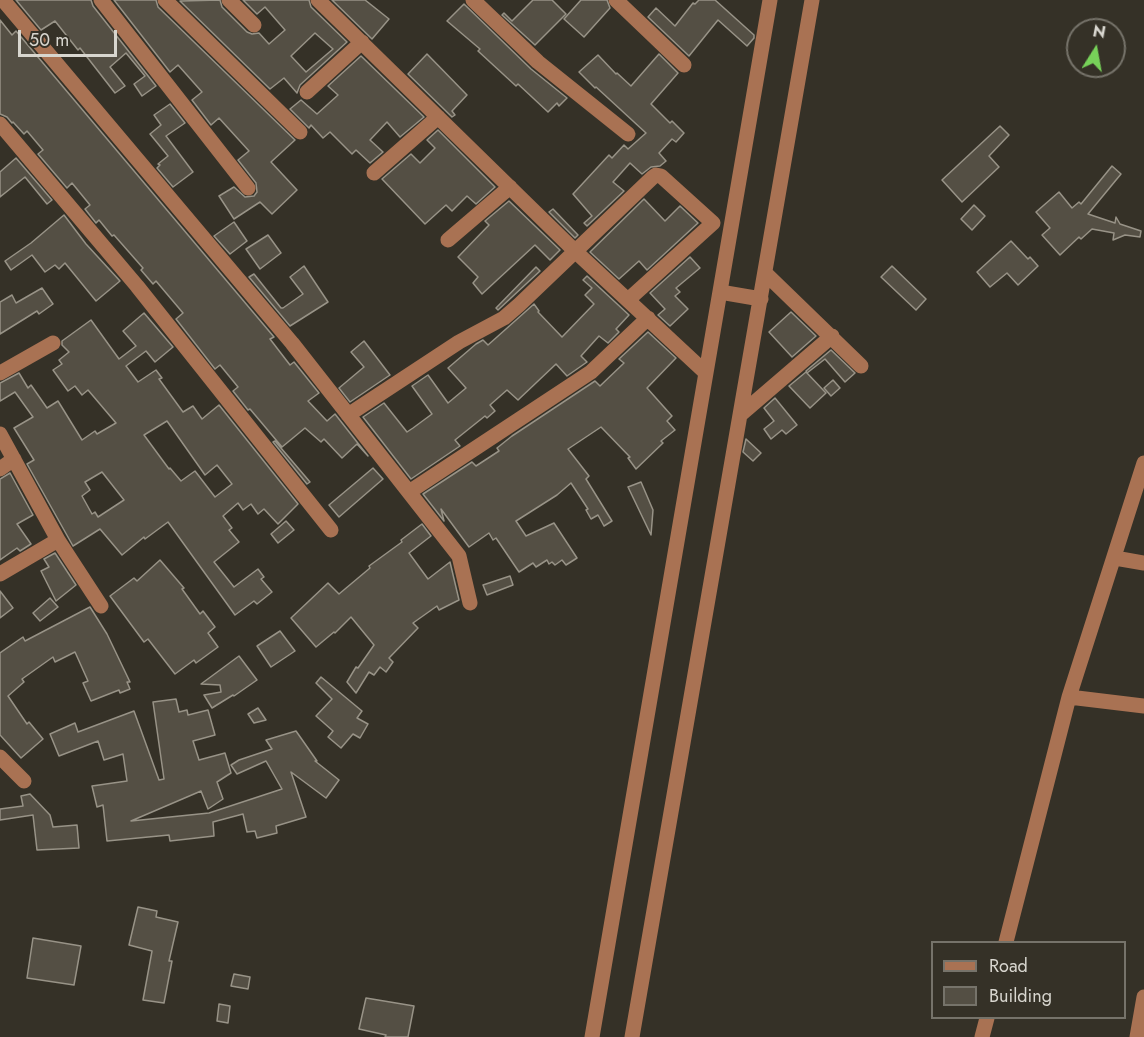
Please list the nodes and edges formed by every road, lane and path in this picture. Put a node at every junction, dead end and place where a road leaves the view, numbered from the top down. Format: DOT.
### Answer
graph roads {
  1 [pos="3,0"];
  2 [pos="101,0"];
  3 [pos="165,0"];
  4 [pos="229,0"];
  5 [pos="318,0"];
  6 [pos="473,0"];
  7 [pos="616,0"];
  8 [pos="770,0"];
  9 [pos="812,0"];
  10 [pos="254,25"];
  11 [pos="362,42"];
  12 [pos="684,65"];
  13 [pos="307,92"];
  14 [pos="438,117"];
  15 [pos="0,124"];
  16 [pos="300,132"];
  17 [pos="628,134"];
  18 [pos="374,173"];
  19 [pos="510,187"];
  20 [pos="248,188"];
  21 [pos="448,240"];
  22 [pos="576,252"];
  23 [pos="765,273"];
  24 [pos="720,292"];
  25 [pos="628,299"];
  26 [pos="761,299"];
  27 [pos="648,318"];
  28 [pos="832,336"];
  29 [pos="53,342"];
  30 [pos="861,366"];
  31 [pos="0,373"];
  32 [pos="706,373"];
  33 [pos="348,415"];
  34 [pos="740,415"];
  35 [pos="0,434"];
  36 [pos="14,459"];
  37 [pos="1144,463"];
  38 [pos="0,469"];
  39 [pos="409,492"];
  40 [pos="331,530"];
  41 [pos="58,540"];
  42 [pos="1115,558"];
  43 [pos="1144,563"];
  44 [pos="0,574"];
  45 [pos="470,603"];
  46 [pos="101,606"];
  47 [pos="1069,697"];
  48 [pos="1144,706"];
  49 [pos="0,757"];
  50 [pos="24,780"];
  51 [pos="1006,941"];
  52 [pos="1144,997"];
  53 [pos="986,1019"];
  54 [pos="592,1037"];
  55 [pos="632,1037"];
  56 [pos="982,1037"];
  57 [pos="1137,1037"];
  1 -- 33 [label="street"];
  2 -- 20 [label="street"];
  3 -- 16 [label="street"];
  4 -- 10 [label="street"];
  5 -- 11 [label="street"];
  6 -- 17 [label="street"];
  7 -- 12 [label="street"];
  8 -- 24 [label="street"];
  9 -- 23 [label="street"];
  11 -- 13 [label="street"];
  11 -- 14 [label="street"];
  14 -- 18 [label="street"];
  14 -- 19 [label="street"];
  15 -- 40 [label="street"];
  19 -- 21 [label="street"];
  19 -- 22 [label="street"];
  22 -- 25 [label="street"];
  22 -- 25 [label="street"];
  22 -- 33 [label="street"];
  23 -- 26 [label="street"];
  23 -- 28 [label="street"];
  24 -- 26 [label="street"];
  24 -- 32 [label="street"];
  25 -- 27 [label="street"];
  26 -- 34 [label="street"];
  27 -- 32 [label="street"];
  27 -- 39 [label="street"];
  28 -- 30 [label="street"];
  28 -- 34 [label="street"];
  29 -- 31 [label="street"];
  32 -- 54 [label="street"];
  33 -- 39 [label="street"];
  34 -- 55 [label="street"];
  35 -- 36 [label="street"];
  36 -- 38 [label="street"];
  36 -- 41 [label="street"];
  37 -- 42 [label="street"];
  39 -- 45 [label="street"];
  41 -- 44 [label="street"];
  41 -- 46 [label="street"];
  42 -- 43 [label="street"];
  42 -- 47 [label="street"];
  47 -- 48 [label="street"];
  47 -- 51 [label="street"];
  49 -- 50 [label="street"];
  52 -- 57 [label="street"];
  53 -- 56 [label="street"];
}
